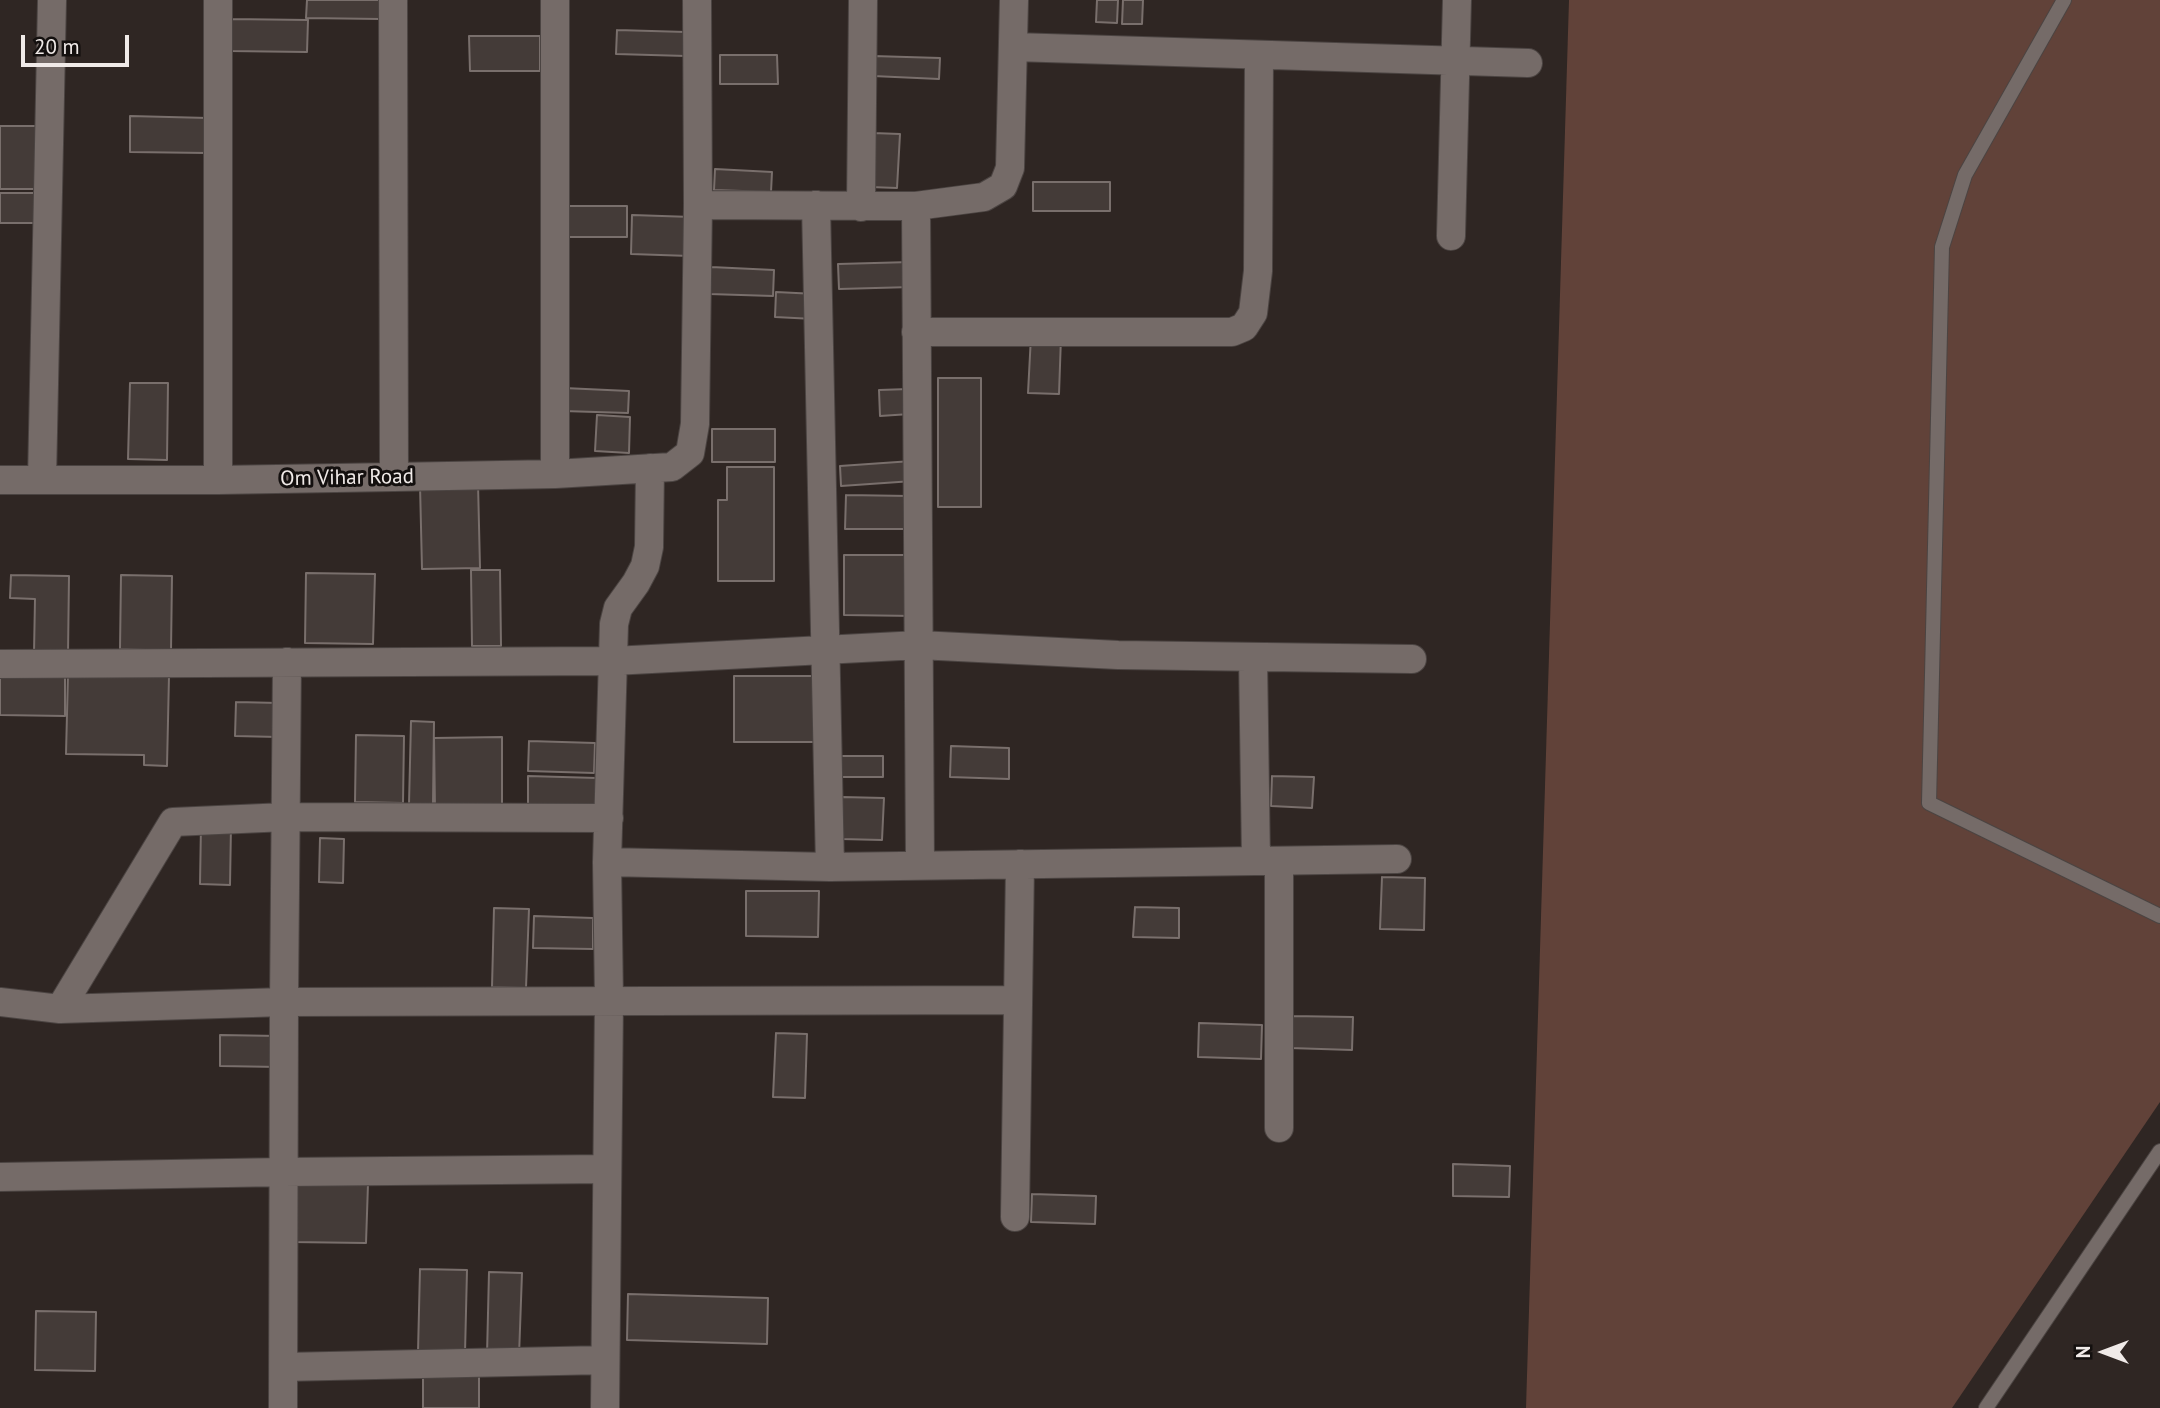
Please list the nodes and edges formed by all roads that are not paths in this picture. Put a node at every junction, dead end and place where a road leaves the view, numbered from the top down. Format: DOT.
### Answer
graph roads {
  1 [pos="52,0"];
  2 [pos="218,0"];
  3 [pos="393,0"];
  4 [pos="555,0"];
  5 [pos="697,0"];
  6 [pos="863,0"];
  7 [pos="1014,0"];
  8 [pos="1457,0"];
  9 [pos="2064,0"];
  10 [pos="1014,47"];
  11 [pos="1259,55"];
  12 [pos="1455,61"];
  13 [pos="1528,63"];
  14 [pos="698,205"];
  15 [pos="816,205"];
  16 [pos="916,206"];
  17 [pos="862,207"];
  18 [pos="1451,236"];
  19 [pos="916,332"];
  20 [pos="650,468"];
  21 [pos="555,474"];
  22 [pos="394,477"];
  23 [pos="0,480"];
  24 [pos="42,480"];
  25 [pos="218,480"];
  26 [pos="919,645"];
  27 [pos="825,649"];
  28 [pos="1253,657"];
  29 [pos="1412,659"];
  30 [pos="613,661"];
  31 [pos="286,662"];
  32 [pos="0,664"];
  33 [pos="286,817"];
  34 [pos="609,818"];
  35 [pos="1397,859"];
  36 [pos="1267,861"];
  37 [pos="607,862"];
  38 [pos="1020,864"];
  39 [pos="920,866"];
  40 [pos="830,867"];
  41 [pos="2160,916"];
  42 [pos="609,1000"];
  43 [pos="1018,1000"];
  44 [pos="0,1002"];
  45 [pos="284,1002"];
  46 [pos="61,1009"];
  47 [pos="1279,1128"];
  48 [pos="2160,1151"];
  49 [pos="607,1169"];
  50 [pos="284,1172"];
  51 [pos="0,1177"];
  52 [pos="1015,1217"];
  53 [pos="604,1360"];
  54 [pos="284,1367"];
  55 [pos="284,1408"];
  56 [pos="605,1408"];
  57 [pos="1986,1408"];
  1 -- 24 [label="street"];
  2 -- 25 [label="street"];
  3 -- 22 [label="street"];
  4 -- 21 [label="street"];
  5 -- 14 [label="street"];
  6 -- 17 [label="street"];
  7 -- 10 [label="street"];
  8 -- 12 [label="street"];
  9 -- 41 [label="lane"];
  10 -- 11 [label="street"];
  10 -- 16 [label="street"];
  11 -- 12 [label="street"];
  11 -- 19 [label="street"];
  12 -- 13 [label="street"];
  12 -- 18 [label="street"];
  14 -- 15 [label="street"];
  14 -- 20 [label="street, Om Vihar Road"];
  15 -- 17 [label="street"];
  15 -- 27 [label="street"];
  16 -- 17 [label="street"];
  16 -- 19 [label="street"];
  19 -- 26 [label="street"];
  20 -- 21 [label="street, Om Vihar Road"];
  20 -- 30 [label="street"];
  21 -- 22 [label="street, Om Vihar Road"];
  22 -- 25 [label="street, Om Vihar Road"];
  23 -- 24 [label="street, Om Vihar Road"];
  24 -- 25 [label="street, Om Vihar Road"];
  26 -- 27 [label="street"];
  26 -- 28 [label="street"];
  26 -- 39 [label="street"];
  27 -- 30 [label="street"];
  27 -- 40 [label="street"];
  28 -- 29 [label="street"];
  28 -- 36 [label="street"];
  30 -- 31 [label="street"];
  30 -- 34 [label="street"];
  31 -- 32 [label="street"];
  31 -- 33 [label="street"];
  33 -- 34 [label="street"];
  33 -- 45 [label="street"];
  33 -- 46 [label="street"];
  34 -- 37 [label="street"];
  35 -- 36 [label="street"];
  36 -- 38 [label="street"];
  36 -- 47 [label="street"];
  37 -- 40 [label="street"];
  37 -- 42 [label="street"];
  38 -- 39 [label="street"];
  38 -- 43 [label="street"];
  39 -- 40 [label="street"];
  42 -- 43 [label="street"];
  42 -- 45 [label="street"];
  42 -- 49 [label="street"];
  43 -- 52 [label="street"];
  44 -- 46 [label="street"];
  45 -- 46 [label="street"];
  45 -- 50 [label="street"];
  48 -- 57 [label="lane"];
  49 -- 50 [label="street"];
  49 -- 53 [label="street"];
  50 -- 51 [label="street"];
  50 -- 54 [label="street"];
  53 -- 54 [label="street"];
  53 -- 56 [label="street"];
  54 -- 55 [label="street"];
}
